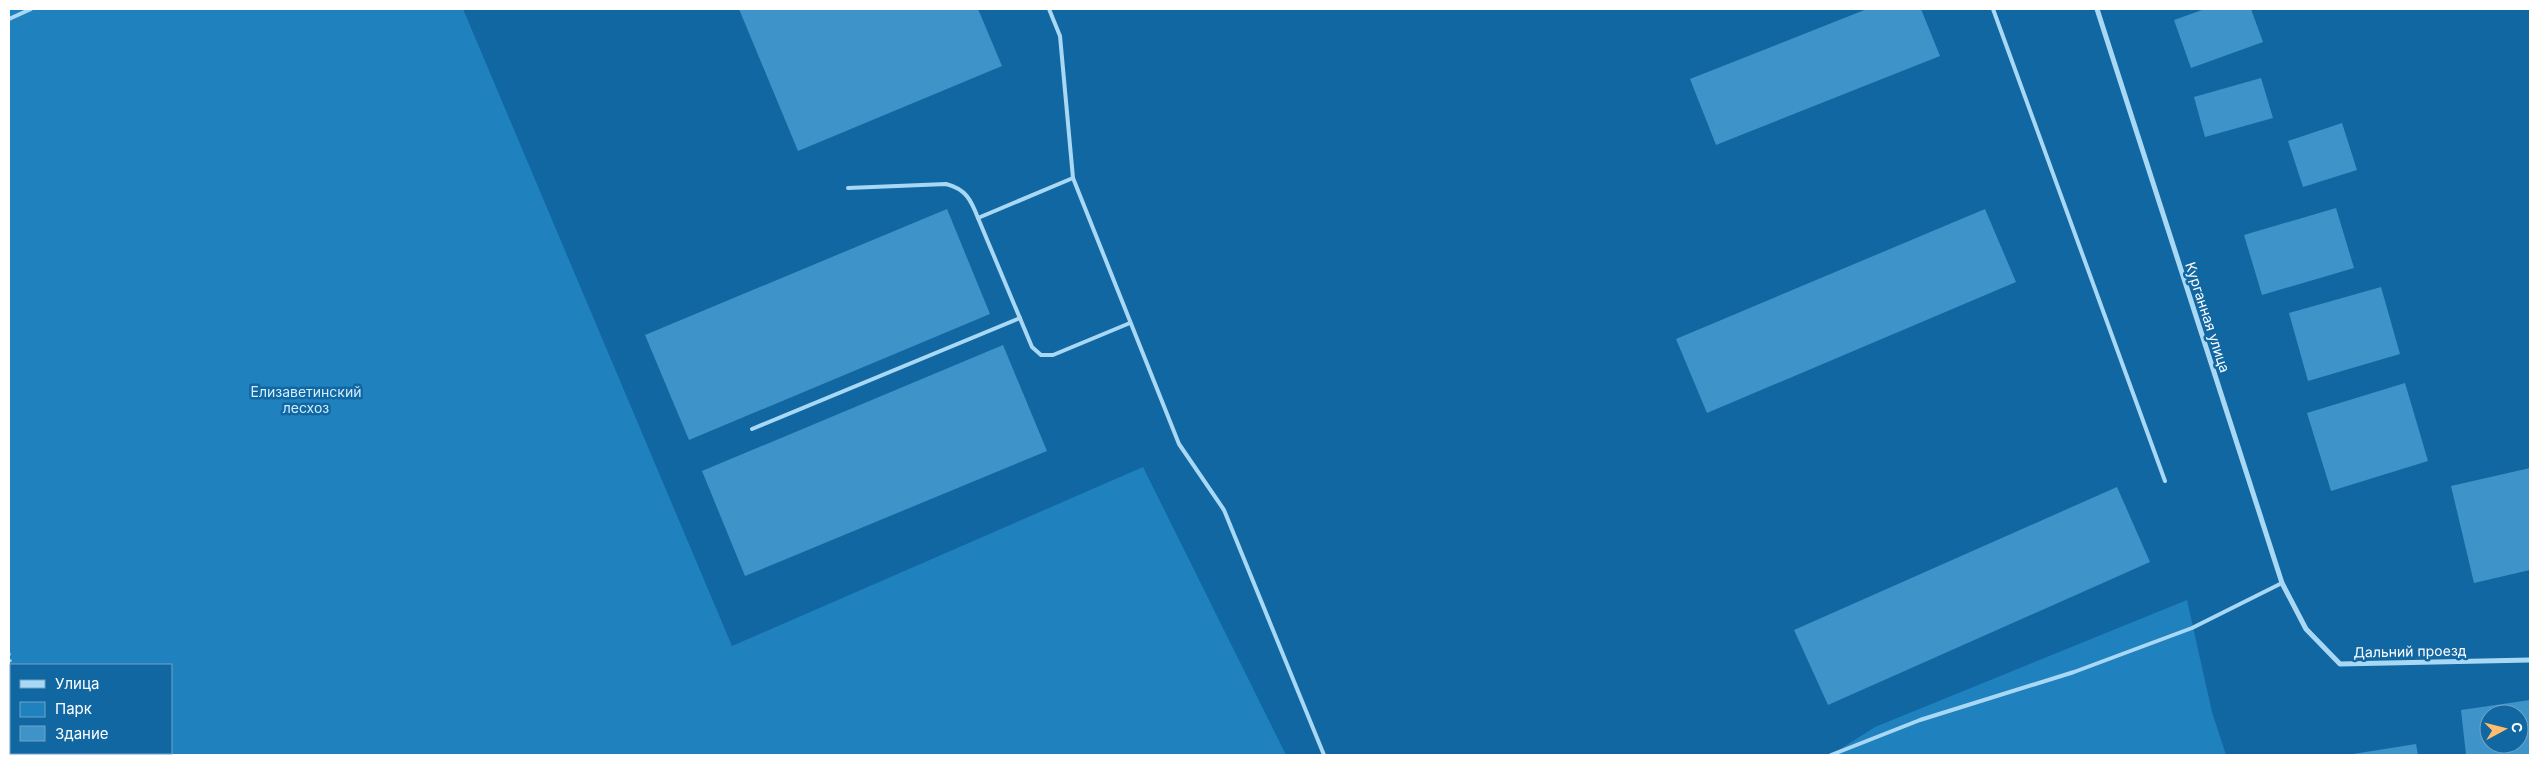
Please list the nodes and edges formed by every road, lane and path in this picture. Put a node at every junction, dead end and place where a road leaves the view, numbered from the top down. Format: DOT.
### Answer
graph roads {
  1 [pos="31,9"];
  2 [pos="1049,9"];
  3 [pos="1993,9"];
  4 [pos="2097,9"];
  5 [pos="9,19"];
  6 [pos="1073,178"];
  7 [pos="848,188"];
  8 [pos="978,218"];
  9 [pos="1020,318"];
  10 [pos="1130,323"];
  11 [pos="752,429"];
  12 [pos="2165,481"];
  13 [pos="2282,583"];
  14 [pos="2306,629"];
  15 [pos="2530,660"];
  16 [pos="1324,755"];
  17 [pos="1830,755"];
  1 -- 5 [label="lane"];
  2 -- 6 [label="lane"];
  3 -- 12 [label="lane"];
  4 -- 13 [label="street, Курганная улица"];
  6 -- 8 [label="lane"];
  6 -- 10 [label="lane"];
  7 -- 8 [label="lane"];
  8 -- 9 [label="lane"];
  9 -- 10 [label="lane"];
  9 -- 11 [label="lane"];
  10 -- 16 [label="lane"];
  13 -- 14 [label="street, Курганная улица"];
  13 -- 17 [label="lane"];
  14 -- 15 [label="street, Дальний проезд"];
}
